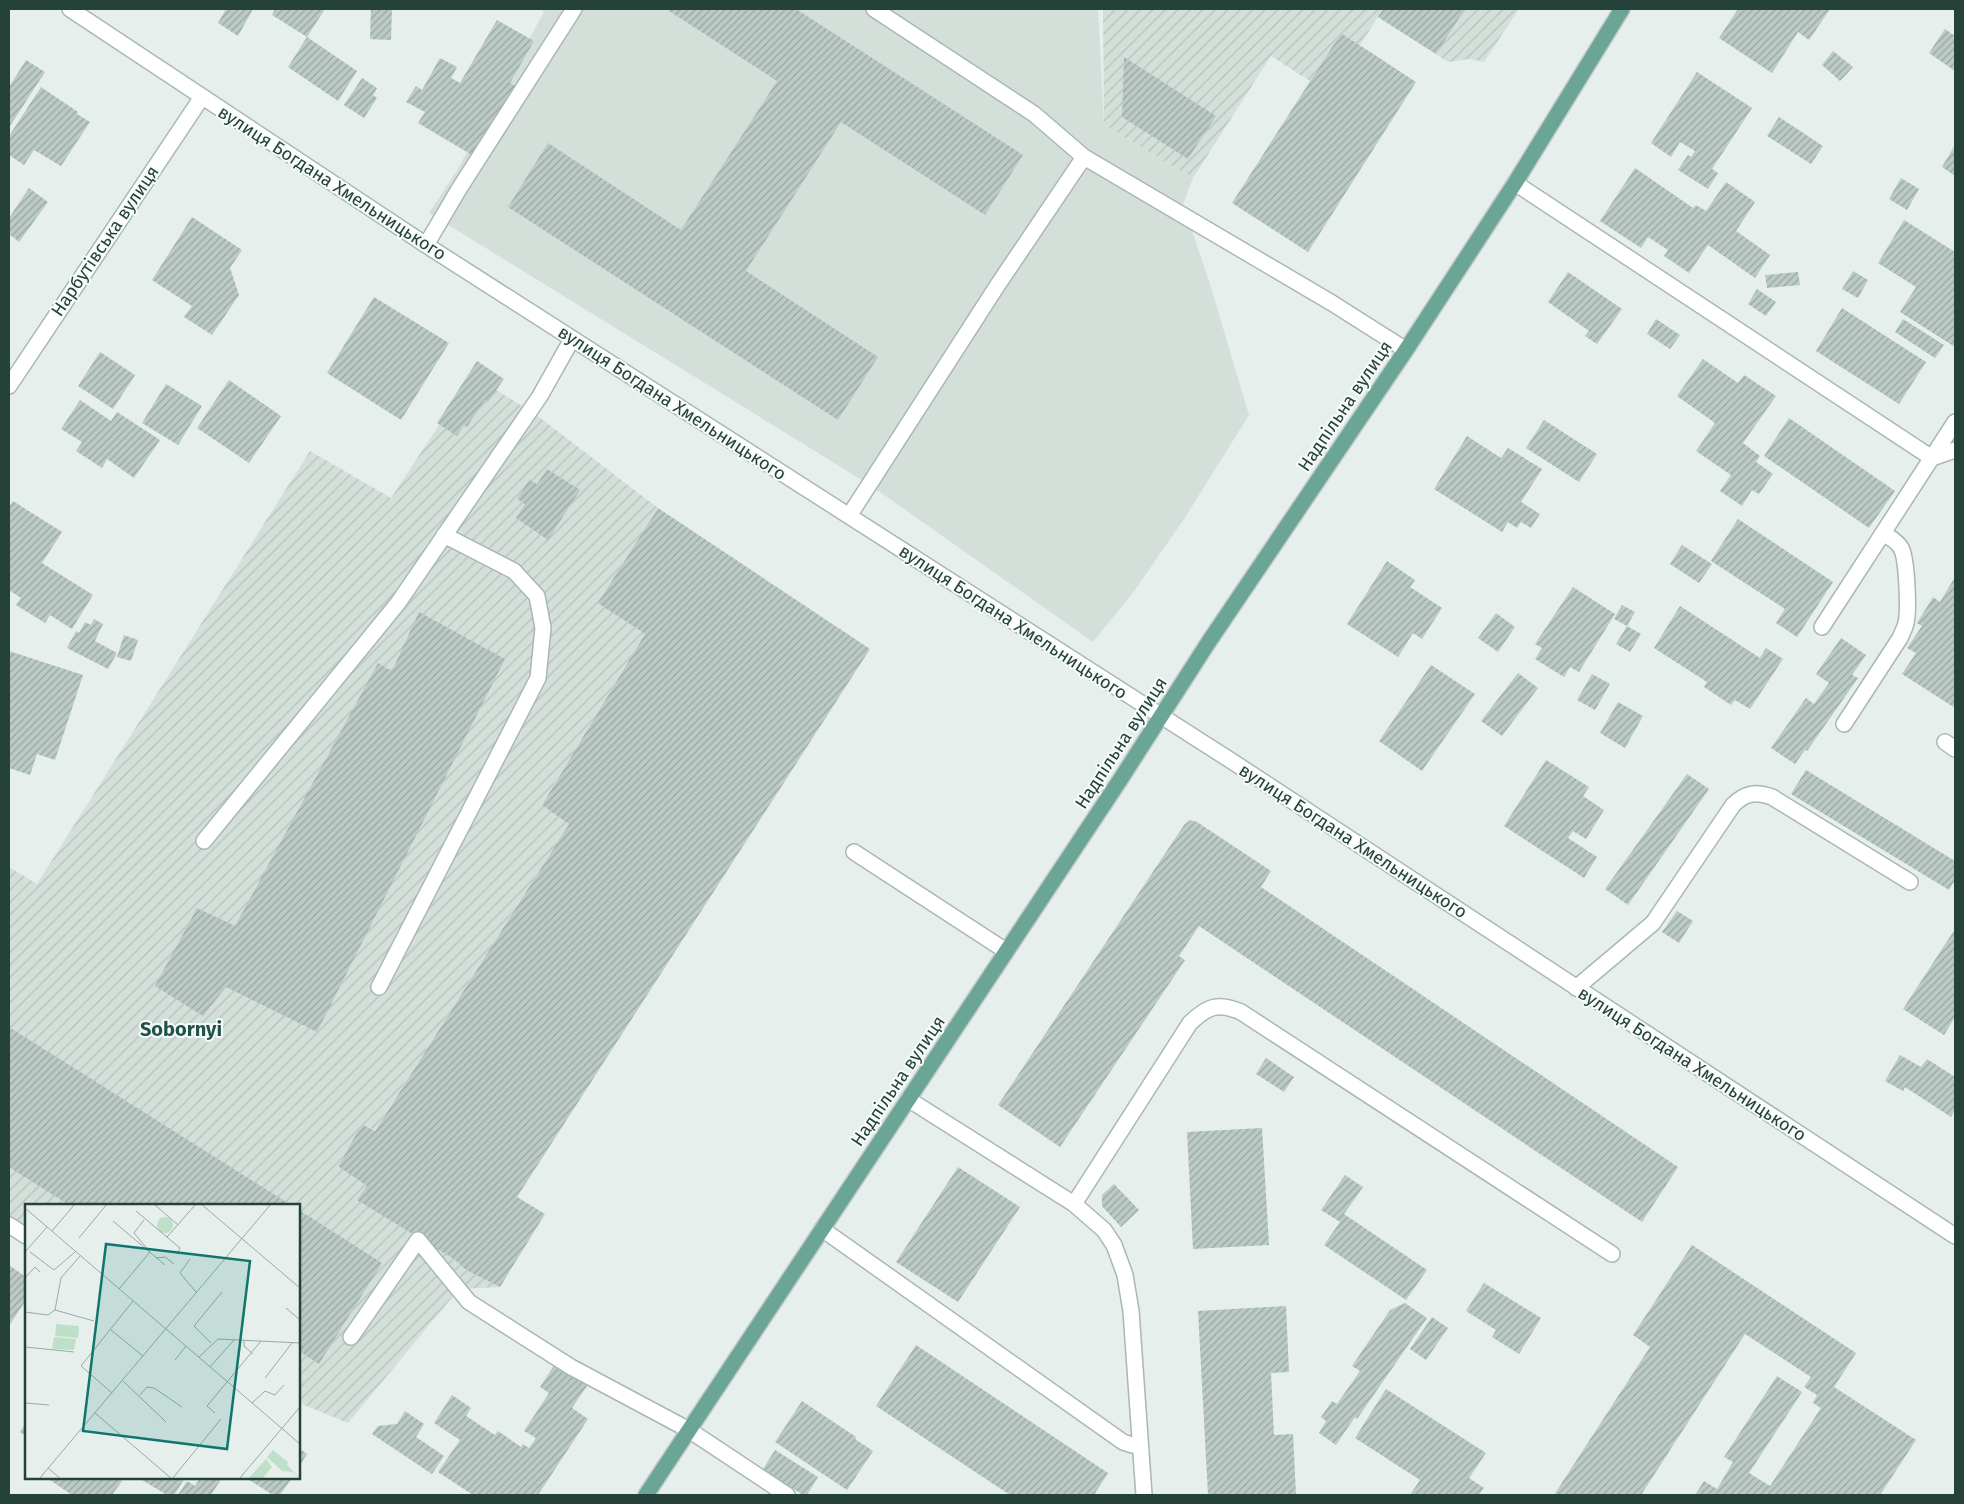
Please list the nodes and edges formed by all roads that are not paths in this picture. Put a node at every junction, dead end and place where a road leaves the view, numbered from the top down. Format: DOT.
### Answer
graph roads {
  1 [pos="70,9"];
  2 [pos="574,9"];
  3 [pos="874,9"];
  4 [pos="1622,9"];
  5 [pos="202,97"];
  6 [pos="1084,157"];
  7 [pos="1515,183"];
  8 [pos="426,245"];
  9 [pos="572,339"];
  10 [pos="1406,350"];
  11 [pos="9,386"];
  12 [pos="1955,422"];
  13 [pos="1955,450"];
  14 [pos="1932,458"];
  15 [pos="849,516"];
  16 [pos="1883,533"];
  17 [pos="444,535"];
  18 [pos="1822,626"];
  19 [pos="1161,717"];
  20 [pos="1844,724"];
  21 [pos="204,841"];
  22 [pos="854,852"];
  23 [pos="1910,882"];
  24 [pos="1006,951"];
  25 [pos="379,987"];
  26 [pos="1576,988"];
  27 [pos="908,1099"];
  28 [pos="1074,1204"];
  29 [pos="9,1225"];
  30 [pos="822,1229"];
  31 [pos="25,1235"];
  32 [pos="1955,1236"];
  33 [pos="1612,1254"];
  34 [pos="351,1337"];
  35 [pos="689,1430"];
  36 [pos="1140,1445"];
  37 [pos="646,1495"];
  38 [pos="787,1495"];
  39 [pos="1144,1495"];
  1 -- 5 [label="street, вулиця Богдана Хмельницького"];
  2 -- 8 [label="street"];
  3 -- 6 [label="street"];
  4 -- 7 [label="main road, Надпільна вулиця"];
  5 -- 8 [label="street, вулиця Богдана Хмельницького"];
  5 -- 11 [label="street, Нарбутівська вулиця"];
  6 -- 10 [label="street"];
  6 -- 15 [label="street"];
  7 -- 10 [label="main road, Надпільна вулиця"];
  7 -- 14 [label="street"];
  8 -- 9 [label="street, вулиця Богдана Хмельницького"];
  9 -- 15 [label="street, вулиця Богдана Хмельницького"];
  9 -- 17 [label="street"];
  10 -- 19 [label="main road, Надпільна вулиця"];
  12 -- 14 [label="street"];
  13 -- 14 [label="street"];
  14 -- 16 [label="street"];
  15 -- 19 [label="street, вулиця Богдана Хмельницького"];
  16 -- 18 [label="street"];
  16 -- 20 [label="street"];
  17 -- 21 [label="street"];
  17 -- 25 [label="street"];
  19 -- 24 [label="main road, Надпільна вулиця"];
  19 -- 26 [label="street, вулиця Богдана Хмельницького"];
  22 -- 24 [label="street"];
  23 -- 26 [label="street"];
  24 -- 27 [label="main road, Надпільна вулиця"];
  26 -- 32 [label="street, вулиця Богдана Хмельницького"];
  27 -- 28 [label="street"];
  27 -- 30 [label="main road, Надпільна вулиця"];
  28 -- 33 [label="street"];
  28 -- 36 [label="street"];
  29 -- 31 [label="street"];
  30 -- 35 [label="main road, Надпільна вулиця"];
  30 -- 36 [label="street"];
  34 -- 35 [label="street"];
  35 -- 37 [label="main road, Надпільна вулиця"];
  35 -- 38 [label="street"];
  36 -- 39 [label="street"];
}
